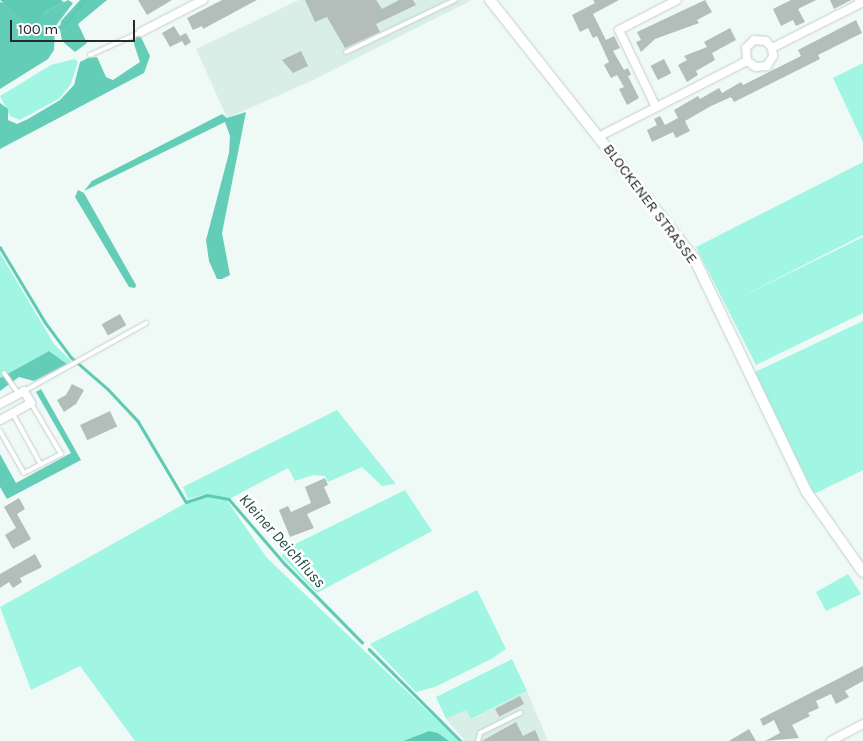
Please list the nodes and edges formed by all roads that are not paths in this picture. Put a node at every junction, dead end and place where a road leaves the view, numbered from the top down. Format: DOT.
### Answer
graph roads {
  1 [pos="203,0"];
  2 [pos="455,0"];
  3 [pos="490,0"];
  4 [pos="677,0"];
  5 [pos="861,2"];
  6 [pos="141,32"];
  7 [pos="772,48"];
  8 [pos="346,52"];
  9 [pos="90,55"];
  10 [pos="747,61"];
  11 [pos="656,107"];
  12 [pos="598,137"];
  13 [pos="146,323"];
  14 [pos="4,374"];
  15 [pos="21,392"];
  16 [pos="31,403"];
  17 [pos="0,404"];
  18 [pos="12,414"];
  19 [pos="0,420"];
  20 [pos="0,431"];
  21 [pos="41,465"];
  22 [pos="834,535"];
  23 [pos="863,572"];
  24 [pos="863,580"];
  25 [pos="520,713"];
  26 [pos="863,724"];
  27 [pos="478,741"];
  28 [pos="831,741"];
  1 -- 6 [label="street"];
  2 -- 8 [label="lane"];
  3 -- 12 [label="street, BLOCKENER STRASSE"];
  4 -- 11 [label="street"];
  5 -- 7 [label="street"];
  6 -- 9 [label="lane"];
  7 -- 10 [label="street"];
  7 -- 10 [label="street"];
  10 -- 11 [label="street"];
  11 -- 12 [label="street"];
  12 -- 22 [label="street, BLOCKENER STRASSE"];
  13 -- 15 [label="lane"];
  14 -- 15 [label="lane"];
  15 -- 16 [label="street"];
  15 -- 17 [label="street"];
  16 -- 18 [label="street"];
  16 -- 21 [label="lane"];
  18 -- 19 [label="street"];
  18 -- 21 [label="lane"];
  20 -- 21 [label="lane"];
  22 -- 23 [label="street, BLOCKENER STRASSE"];
  22 -- 24 [label="street, BLOCKENER STRASSE"];
  25 -- 27 [label="lane"];
  26 -- 28 [label="street"];
}
